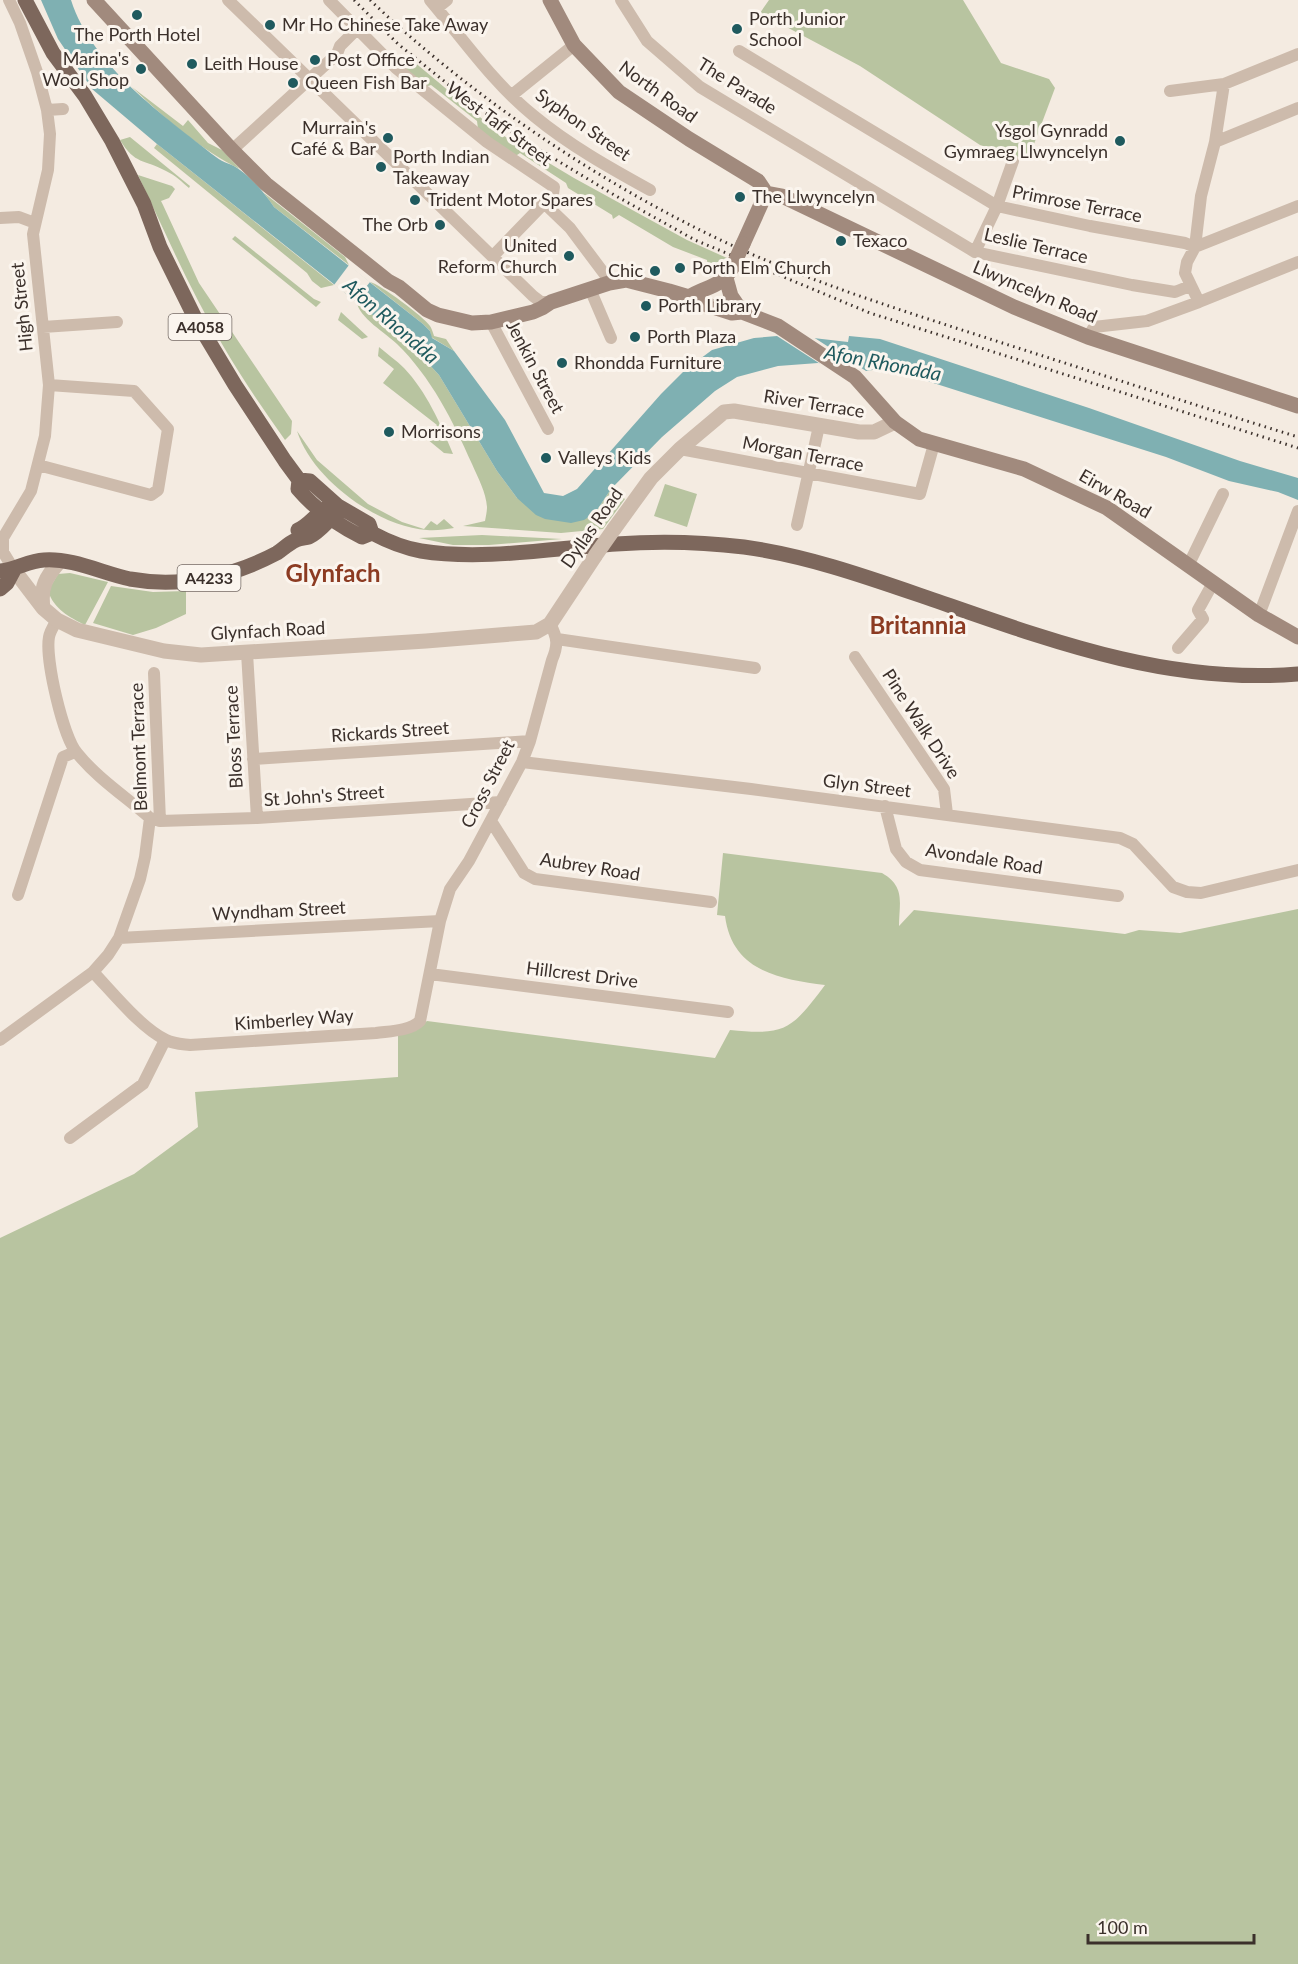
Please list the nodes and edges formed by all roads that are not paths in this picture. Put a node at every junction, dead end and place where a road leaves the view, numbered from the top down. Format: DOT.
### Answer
graph roads {
  1 [pos="9,0"];
  2 [pos="25,0"];
  3 [pos="94,0"];
  4 [pos="228,0"];
  5 [pos="330,0"];
  6 [pos="447,0"];
  7 [pos="550,0"];
  8 [pos="621,0"];
  9 [pos="433,4"];
  10 [pos="357,28"];
  11 [pos="574,45"];
  12 [pos="739,51"];
  13 [pos="1298,54"];
  14 [pos="310,80"];
  15 [pos="1224,84"];
  16 [pos="1170,91"];
  17 [pos="512,95"];
  18 [pos="1298,108"];
  19 [pos="63,109"];
  20 [pos="47,110"];
  21 [pos="1215,142"];
  22 [pos="232,150"];
  23 [pos="1013,161"];
  24 [pos="855,180"];
  25 [pos="650,190"];
  26 [pos="766,193"];
  27 [pos="544,203"];
  28 [pos="997,206"];
  29 [pos="1298,206"];
  30 [pos="0,218"];
  31 [pos="34,223"];
  32 [pos="1195,247"];
  33 [pos="975,252"];
  34 [pos="494,256"];
  35 [pos="1298,262"];
  36 [pos="729,273"];
  37 [pos="609,283"];
  38 [pos="1190,286"];
  39 [pos="590,289"];
  40 [pos="689,297"];
  41 [pos="551,302"];
  42 [pos="1199,302"];
  43 [pos="742,312"];
  44 [pos="117,322"];
  45 [pos="491,322"];
  46 [pos="43,327"];
  47 [pos="1088,337"];
  48 [pos="611,338"];
  49 [pos="49,385"];
  50 [pos="1298,406"];
  51 [pos="724,412"];
  52 [pos="896,422"];
  53 [pos="819,426"];
  54 [pos="548,429"];
  55 [pos="934,444"];
  56 [pos="680,449"];
  57 [pos="38,465"];
  58 [pos="809,474"];
  59 [pos="301,486"];
  60 [pos="1223,494"];
  61 [pos="333,511"];
  62 [pos="1298,511"];
  63 [pos="797,525"];
  64 [pos="297,534"];
  65 [pos="59,562"];
  66 [pos="1188,566"];
  67 [pos="7,571"];
  68 [pos="1213,583"];
  69 [pos="0,589"];
  70 [pos="43,608"];
  71 [pos="1259,615"];
  72 [pos="57,620"];
  73 [pos="550,624"];
  74 [pos="1298,637"];
  75 [pos="557,639"];
  76 [pos="1178,648"];
  77 [pos="247,653"];
  78 [pos="855,657"];
  79 [pos="755,668"];
  80 [pos="154,673"];
  81 [pos="1298,674"];
  82 [pos="530,741"];
  83 [pos="75,752"];
  84 [pos="253,759"];
  85 [pos="522,762"];
  86 [pos="501,802"];
  87 [pos="885,806"];
  88 [pos="947,814"];
  89 [pos="257,818"];
  90 [pos="155,819"];
  91 [pos="491,821"];
  92 [pos="1298,870"];
  93 [pos="18,895"];
  94 [pos="1118,896"];
  95 [pos="711,902"];
  96 [pos="441,921"];
  97 [pos="119,938"];
  98 [pos="93,972"];
  99 [pos="430,974"];
  100 [pos="728,1012"];
  101 [pos="0,1040"];
  102 [pos="165,1040"];
  103 [pos="70,1138"];
  1 -- 20 [label="street, High Street"];
  2 -- 59 [label="main road, A4058"];
  3 -- 22 [label="main road, Eirw Road"];
  4 -- 14 [label="street"];
  5 -- 10 [label="street, West Taff Street"];
  6 -- 9 [label="street"];
  7 -- 11 [label="main road, North Road"];
  8 -- 24 [label="street, The Parade"];
  9 -- 17 [label="street, Syphon Street"];
  10 -- 14 [label="street"];
  10 -- 27 [label="street, West Taff Street"];
  11 -- 17 [label="street"];
  11 -- 26 [label="main road, North Road"];
  12 -- 28 [label="street, Primrose Terrace"];
  13 -- 15 [label="street"];
  14 -- 22 [label="street"];
  14 -- 34 [label="street"];
  15 -- 16 [label="street"];
  15 -- 21 [label="street"];
  17 -- 25 [label="street, Syphon Street"];
  18 -- 21 [label="street"];
  19 -- 20 [label="street"];
  20 -- 31 [label="street, High Street"];
  21 -- 32 [label="street"];
  22 -- 45 [label="main road, Eirw Road"];
  23 -- 28 [label="street"];
  24 -- 33 [label="street, Leslie Terrace"];
  26 -- 36 [label="main road, bridge"];
  26 -- 47 [label="main road, Llwyncelyn Road"];
  27 -- 34 [label="street"];
  27 -- 37 [label="street"];
  28 -- 32 [label="street, Primrose Terrace"];
  28 -- 33 [label="street"];
  29 -- 32 [label="street"];
  30 -- 31 [label="street"];
  31 -- 46 [label="street, High Street"];
  32 -- 38 [label="street"];
  33 -- 38 [label="street, Leslie Terrace"];
  34 -- 41 [label="street"];
  35 -- 42 [label="street"];
  36 -- 40 [label="main road"];
  36 -- 43 [label="main road"];
  37 -- 39 [label="main road, Eirw Road"];
  37 -- 40 [label="main road, Eirw Road"];
  38 -- 42 [label="street"];
  39 -- 41 [label="main road, Eirw Road"];
  39 -- 48 [label="street"];
  40 -- 43 [label="main road, Eirw Road"];
  41 -- 45 [label="main road, Eirw Road"];
  42 -- 47 [label="street"];
  43 -- 52 [label="main road, Eirw Road"];
  44 -- 46 [label="street"];
  45 -- 54 [label="street, Jenkin Street"];
  46 -- 49 [label="street, High Street"];
  47 -- 50 [label="main road, Llwyncelyn Road"];
  49 -- 57 [label="street, High Street"];
  49 -- 57 [label="street"];
  51 -- 53 [label="street, River Terrace"];
  51 -- 56 [label="street, Dyllas Road"];
  52 -- 53 [label="street, River Terrace"];
  52 -- 55 [label="main road, Eirw Road"];
  53 -- 58 [label="street"];
  55 -- 58 [label="street, Morgan Terrace"];
  55 -- 66 [label="main road, Eirw Road"];
  56 -- 58 [label="street, Morgan Terrace"];
  56 -- 73 [label="street, Dyllas Road, bridge"];
  57 -- 67 [label="street, High Street"];
  58 -- 63 [label="street"];
  59 -- 61 [label="main road, A4058"];
  59 -- 64 [label="main road"];
  60 -- 66 [label="street"];
  61 -- 64 [label="main road, A4233"];
  61 -- 81 [label="main road, A4058"];
  62 -- 71 [label="street"];
  64 -- 65 [label="main road, A4233"];
  65 -- 67 [label="main road, A4233"];
  65 -- 70 [label="street"];
  66 -- 68 [label="main road, Eirw Road"];
  67 -- 69 [label="main road"];
  67 -- 70 [label="street, Glynfach Road"];
  68 -- 71 [label="main road, Eirw Road"];
  68 -- 76 [label="street"];
  70 -- 72 [label="street, Glynfach Road"];
  71 -- 74 [label="main road, Eirw Road"];
  72 -- 77 [label="street, Glynfach Road"];
  72 -- 83 [label="street"];
  73 -- 75 [label="street"];
  73 -- 77 [label="street, Glynfach Road"];
  75 -- 79 [label="street"];
  75 -- 82 [label="street, Cross Street"];
  77 -- 84 [label="street, Bloss Terrace"];
  78 -- 88 [label="street, Pine Walk Drive"];
  80 -- 90 [label="street, Belmont Terrace"];
  82 -- 84 [label="street, Rickards Street"];
  82 -- 85 [label="street, Cross Street"];
  83 -- 90 [label="street"];
  83 -- 93 [label="street"];
  84 -- 89 [label="street, Bloss Terrace"];
  85 -- 86 [label="street, Cross Street"];
  85 -- 87 [label="street, Glyn Street"];
  86 -- 89 [label="street, St John's Street"];
  86 -- 91 [label="street, Cross Street"];
  87 -- 88 [label="street, Glyn Street"];
  87 -- 94 [label="street, Avondale Road"];
  88 -- 92 [label="street, Glyn Street"];
  89 -- 90 [label="street, St John's Street"];
  90 -- 97 [label="street, Belmont Terrace"];
  91 -- 95 [label="street, Aubrey Road"];
  91 -- 96 [label="street, Cross Street"];
  96 -- 97 [label="street, Wyndham Street"];
  96 -- 99 [label="street, Kimberley Way"];
  97 -- 98 [label="street, Belmont Terrace"];
  98 -- 101 [label="street, Belmont Terrace"];
  98 -- 102 [label="street, Kimberley Way"];
  99 -- 100 [label="street, Hillcrest Drive"];
  99 -- 102 [label="street, Kimberley Way"];
  102 -- 103 [label="street"];
}
